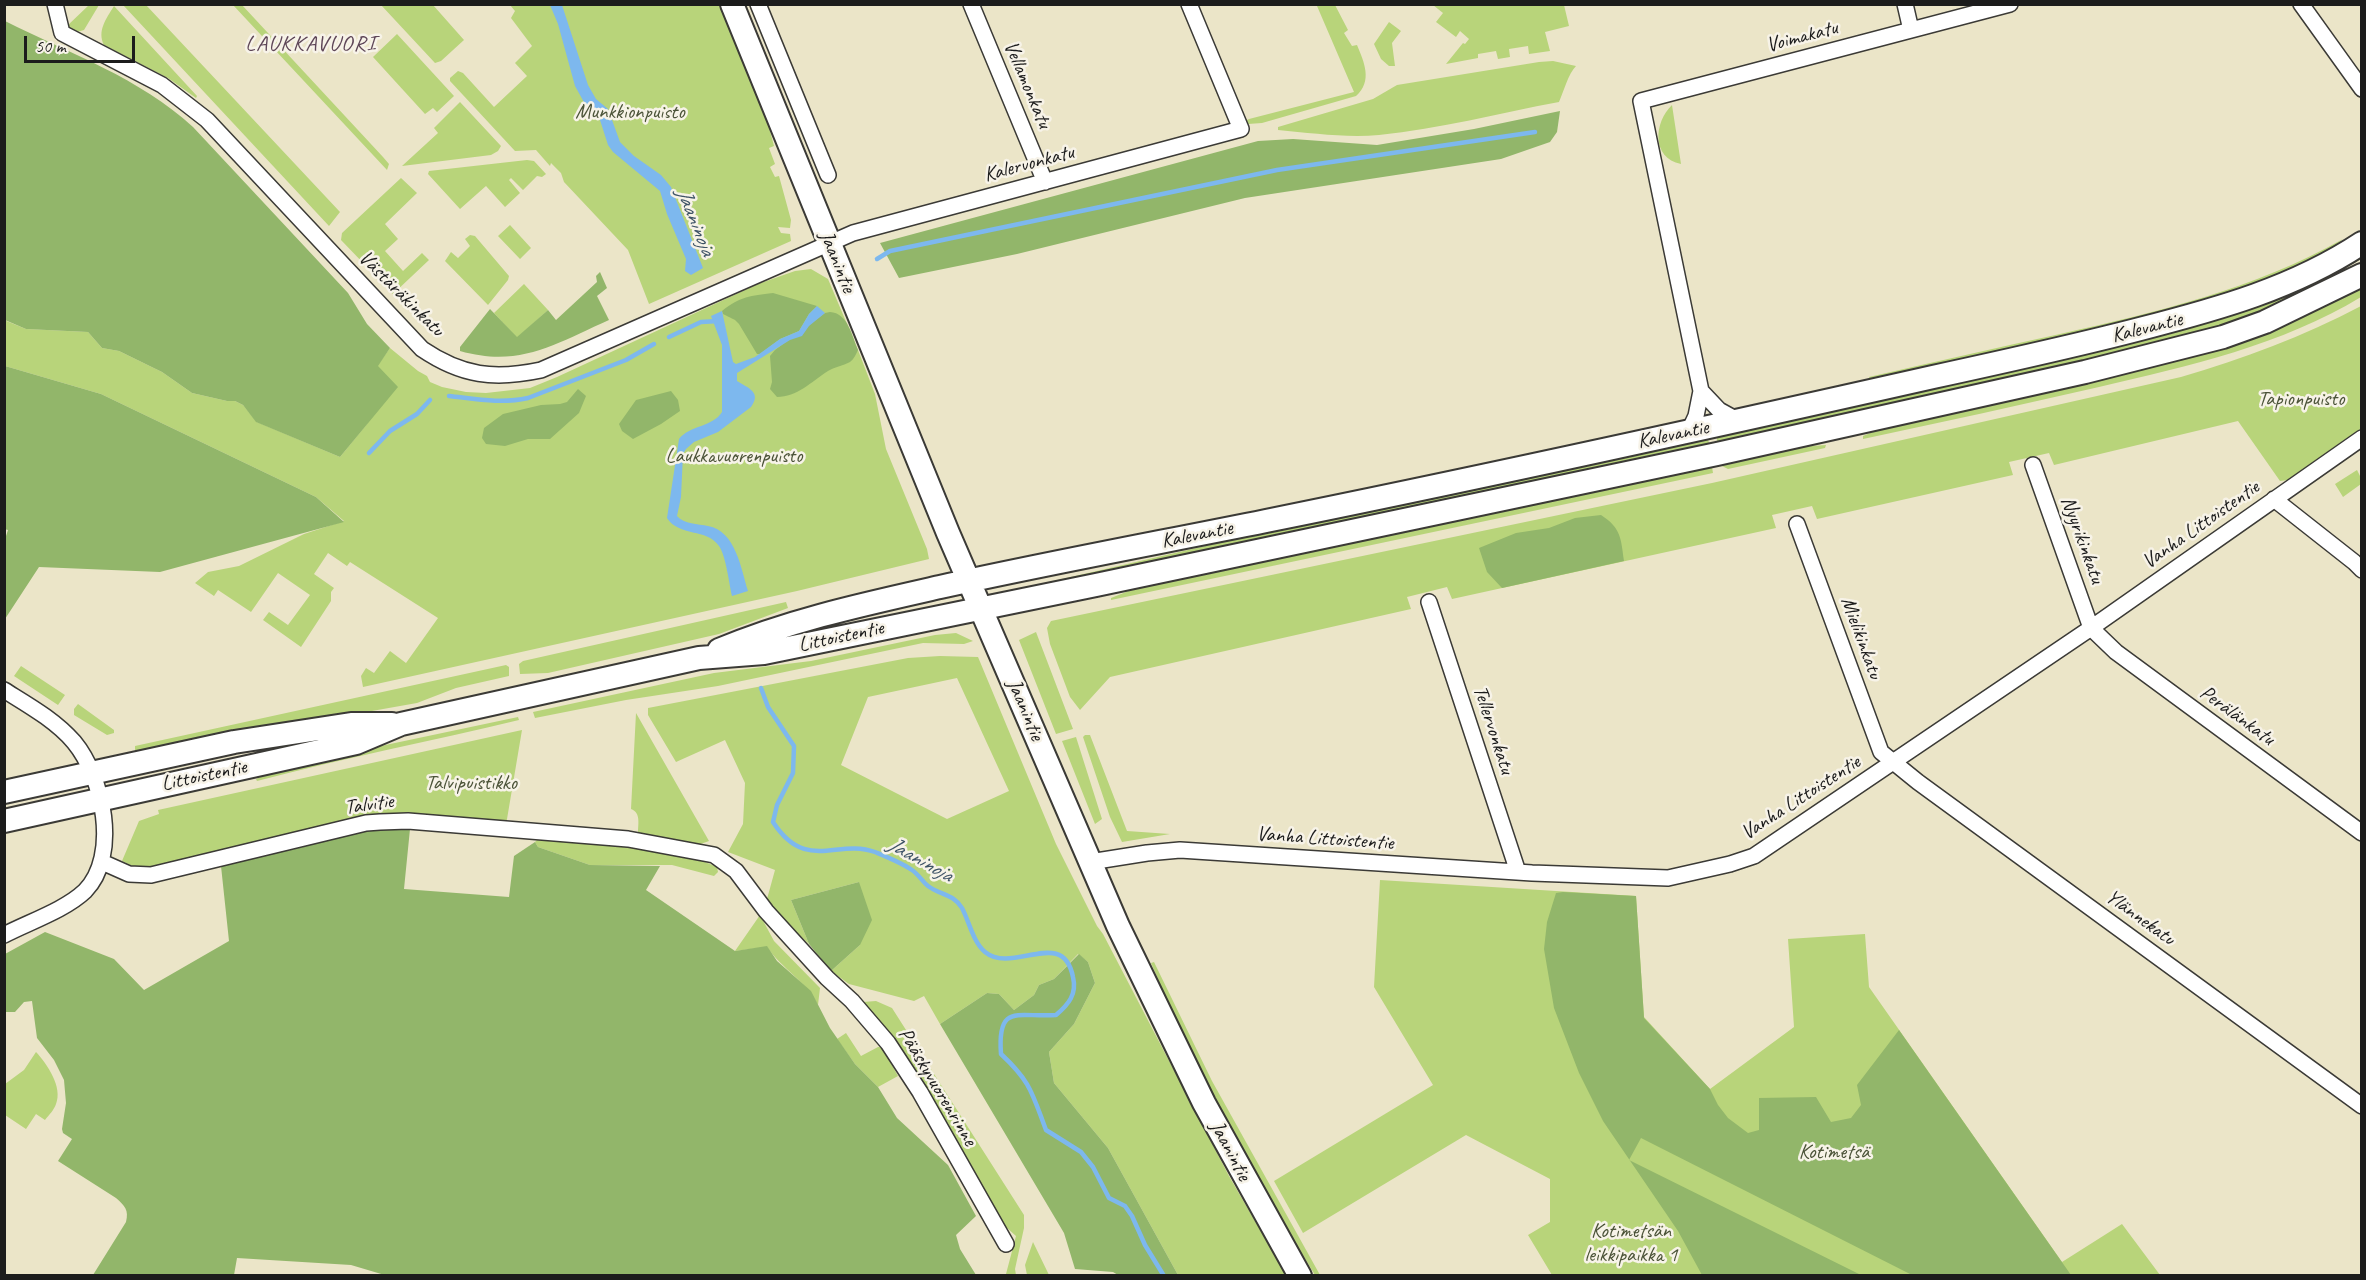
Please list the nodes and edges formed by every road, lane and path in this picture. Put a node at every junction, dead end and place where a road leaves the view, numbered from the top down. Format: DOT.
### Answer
graph roads {
  1 [pos="55,4"];
  2 [pos="732,4"];
  3 [pos="758,4"];
  4 [pos="971,4"];
  5 [pos="1189,4"];
  6 [pos="1905,4"];
  7 [pos="2010,4"];
  8 [pos="2301,4"];
  9 [pos="1911,30"];
  10 [pos="2361,88"];
  11 [pos="806,121"];
  12 [pos="784,130"];
  13 [pos="828,175"];
  14 [pos="1045,182"];
  15 [pos="2361,243"];
  16 [pos="830,244"];
  17 [pos="2361,275"];
  18 [pos="1701,391"];
  19 [pos="1739,420"];
  20 [pos="1689,431"];
  21 [pos="2361,438"];
  22 [pos="2033,465"];
  23 [pos="2274,499"];
  24 [pos="1797,524"];
  25 [pos="2359,564"];
  26 [pos="969,581"];
  27 [pos="1429,602"];
  28 [pos="982,609"];
  29 [pos="2091,628"];
  30 [pos="699,658"];
  31 [pos="4,690"];
  32 [pos="401,724"];
  33 [pos="1893,762"];
  34 [pos="91,772"];
  35 [pos="4,792"];
  36 [pos="99,799"];
  37 [pos="4,821"];
  38 [pos="2361,833"];
  39 [pos="102,862"];
  40 [pos="1090,862"];
  41 [pos="1518,872"];
  42 [pos="766,911"];
  43 [pos="4,934"];
  44 [pos="2361,1106"];
  45 [pos="1006,1244"];
  46 [pos="1300,1275"];
  1 -- 16 [label="street, Västäräkinkatu"];
  2 -- 12 [label="main road, Jaanintie"];
  3 -- 11 [label="street"];
  4 -- 14 [label="street, Vellamonkatu"];
  5 -- 14 [label="street, Kalervonkatu"];
  6 -- 9 [label="street"];
  7 -- 9 [label="street, Voimakatu"];
  8 -- 10 [label="street"];
  9 -- 18 [label="street, Voimakatu"];
  11 -- 12 [label="street"];
  11 -- 13 [label="street"];
  12 -- 16 [label="main road, Jaanintie"];
  14 -- 16 [label="street, Kalervonkatu"];
  15 -- 19 [label="main road, Kalevantie"];
  16 -- 26 [label="main road, Jaanintie"];
  17 -- 28 [label="main road, Kalevantie"];
  18 -- 19 [label="street"];
  18 -- 20 [label="street"];
  19 -- 20 [label="main road, Kalevantie"];
  20 -- 26 [label="main road, Kalevantie"];
  21 -- 23 [label="street, Vanha Littoistentie"];
  22 -- 29 [label="street, Nyyrikinkatu"];
  23 -- 25 [label="street"];
  23 -- 29 [label="street, Vanha Littoistentie"];
  24 -- 33 [label="street, Mielikinkatu"];
  26 -- 28 [label="main road, Jaanintie"];
  26 -- 30 [label="main road, Littoistentie"];
  27 -- 41 [label="street, Tellervonkatu"];
  28 -- 30 [label="main road, Littoistentie"];
  28 -- 40 [label="main road, Jaanintie"];
  29 -- 33 [label="street, Vanha Littoistentie"];
  29 -- 38 [label="street, Perälänkatu"];
  30 -- 32 [label="main road, Littoistentie"];
  31 -- 34 [label="street"];
  32 -- 34 [label="main road, Littoistentie"];
  32 -- 36 [label="main road, Littoistentie"];
  33 -- 41 [label="street, Vanha Littoistentie"];
  33 -- 44 [label="street, Ylännekatu"];
  34 -- 35 [label="main road, Littoistentie"];
  34 -- 36 [label="street"];
  36 -- 37 [label="main road, Littoistentie"];
  36 -- 39 [label="street"];
  39 -- 42 [label="street, Talvitie"];
  39 -- 43 [label="street"];
  40 -- 41 [label="street, Vanha Littoistentie"];
  40 -- 46 [label="main road, Jaanintie"];
  42 -- 45 [label="street, Pääskyvuorenrinne"];
}
